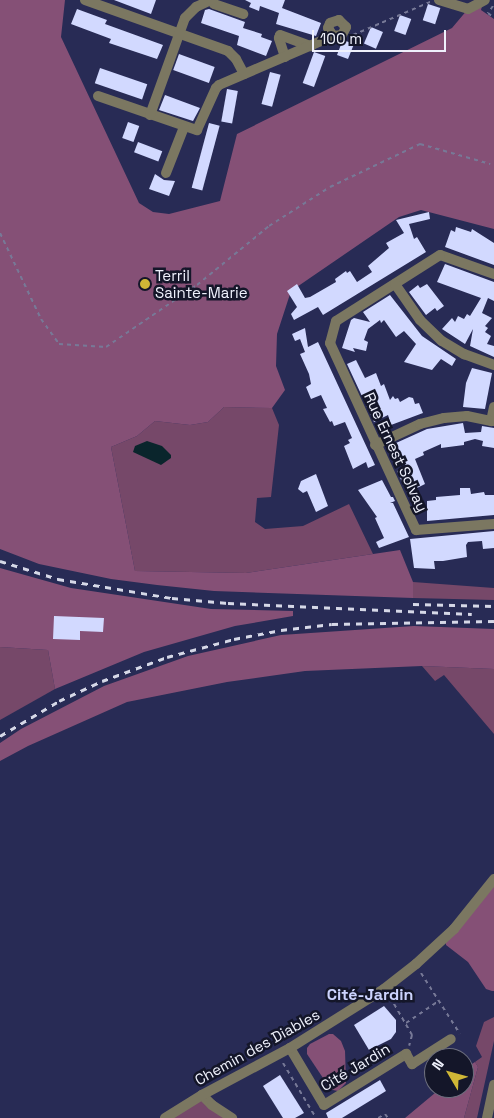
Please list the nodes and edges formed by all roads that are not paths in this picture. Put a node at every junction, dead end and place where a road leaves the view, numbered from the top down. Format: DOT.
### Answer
graph roads {
  1 [pos="85,0"];
  2 [pos="212,0"];
  3 [pos="439,0"];
  4 [pos="485,0"];
  5 [pos="243,14"];
  6 [pos="178,34"];
  7 [pos="337,36"];
  8 [pos="311,46"];
  9 [pos="285,57"];
  10 [pos="244,74"];
  11 [pos="98,96"];
  12 [pos="150,115"];
  13 [pos="184,127"];
  14 [pos="166,173"];
  15 [pos="494,274"];
  16 [pos="395,284"];
  17 [pos="494,365"];
  18 [pos="494,407"];
  19 [pos="493,421"];
  20 [pos="375,445"];
  21 [pos="494,524"];
  22 [pos="494,879"];
  23 [pos="451,1039"];
  24 [pos="290,1048"];
  25 [pos="494,1084"];
  26 [pos="202,1095"];
  27 [pos="165,1118"];
  28 [pos="232,1118"];
  29 [pos="488,1118"];
  1 -- 6 [label="street"];
  2 -- 5 [label="street"];
  2 -- 6 [label="street"];
  3 -- 4 [label="street"];
  6 -- 10 [label="street"];
  6 -- 12 [label="street"];
  7 -- 8 [label="street"];
  8 -- 9 [label="street"];
  8 -- 9 [label="street"];
  9 -- 10 [label="street"];
  10 -- 13 [label="street"];
  11 -- 12 [label="street"];
  12 -- 13 [label="street"];
  13 -- 14 [label="street"];
  15 -- 16 [label="street"];
  16 -- 17 [label="street"];
  16 -- 20 [label="street, Rue Ernest Solvay"];
  18 -- 19 [label="street"];
  19 -- 20 [label="street"];
  20 -- 21 [label="street, Rue Ernest Solvay"];
  22 -- 24 [label="street, Chemin des Diables"];
  23 -- 24 [label="street, Cité Jardin"];
  24 -- 26 [label="street, Chemin des Diables"];
  25 -- 29 [label="street"];
  26 -- 27 [label="street, Chemin des Diables"];
  26 -- 28 [label="street"];
}
